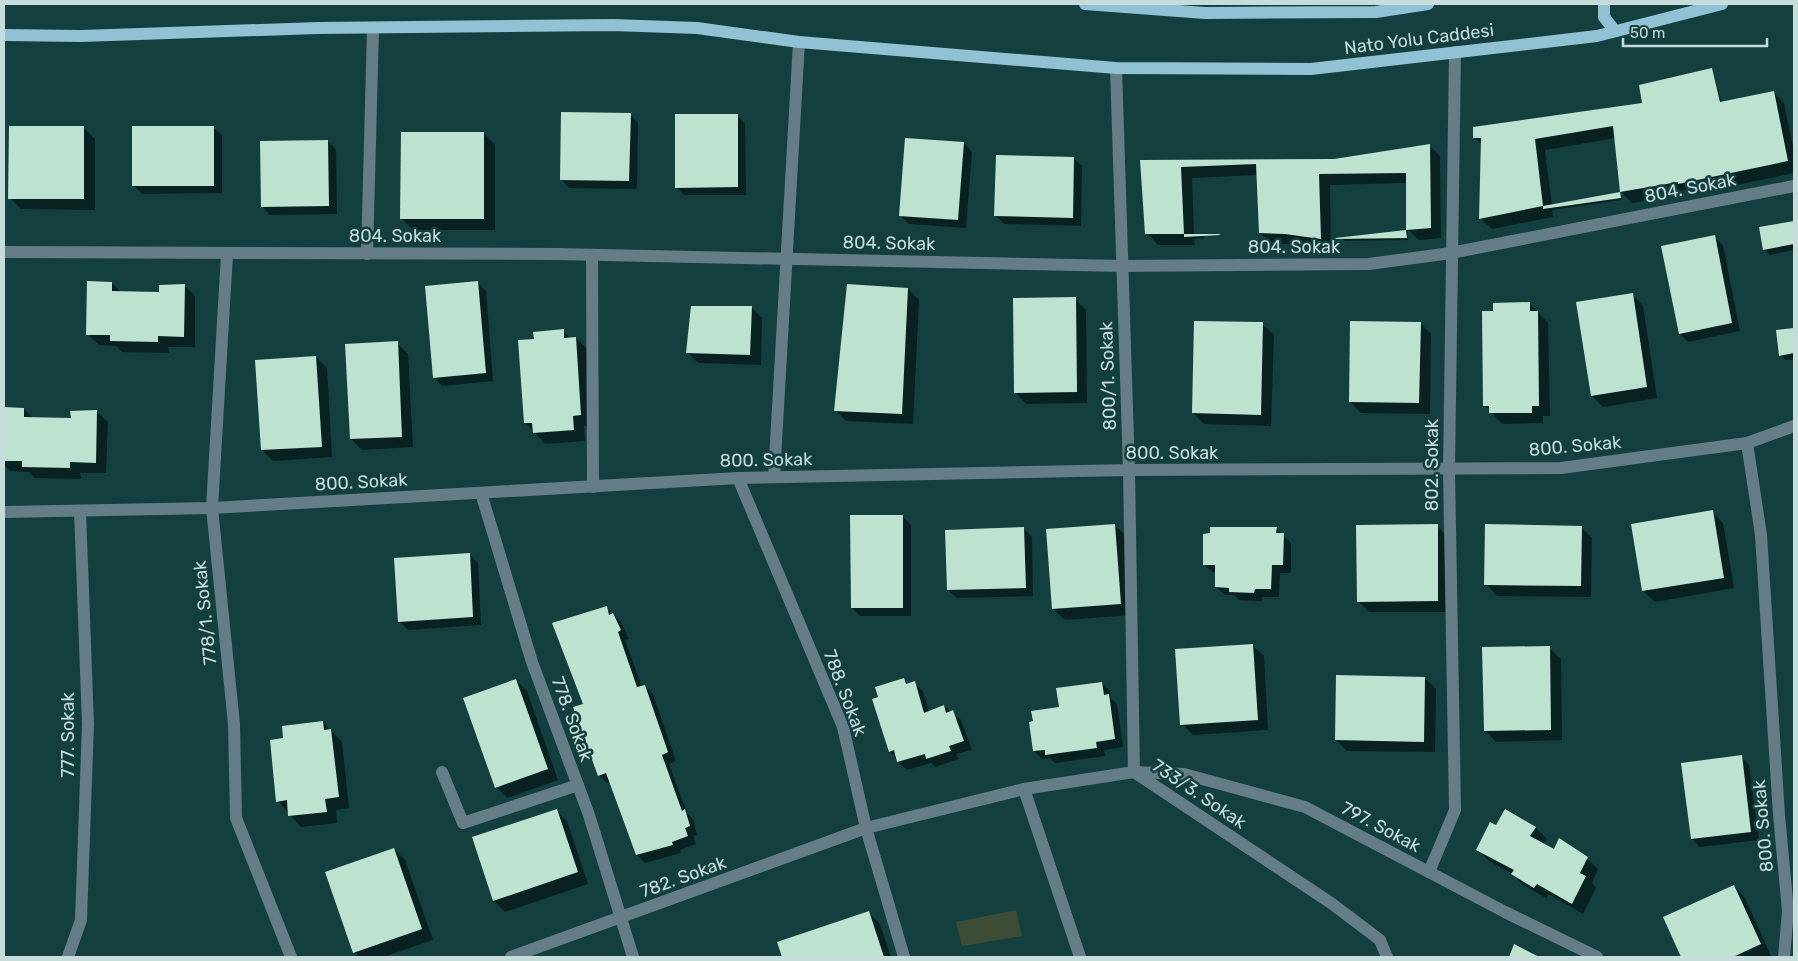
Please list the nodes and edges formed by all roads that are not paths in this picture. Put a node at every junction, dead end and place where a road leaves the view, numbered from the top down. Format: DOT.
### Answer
graph roads {
  1 [pos="1085,4"];
  2 [pos="1428,4"];
  3 [pos="1604,4"];
  4 [pos="1716,5"];
  5 [pos="1202,8"];
  6 [pos="373,28"];
  7 [pos="1615,31"];
  8 [pos="4,35"];
  9 [pos="799,42"];
  10 [pos="1455,52"];
  11 [pos="1116,68"];
  12 [pos="1794,186"];
  13 [pos="4,252"];
  14 [pos="1451,253"];
  15 [pos="228,254"];
  16 [pos="367,254"];
  17 [pos="592,255"];
  18 [pos="787,258"];
  19 [pos="1122,266"];
  20 [pos="1794,426"];
  21 [pos="1747,443"];
  22 [pos="1129,470"];
  23 [pos="1449,470"];
  24 [pos="774,477"];
  25 [pos="738,478"];
  26 [pos="593,487"];
  27 [pos="481,493"];
  28 [pos="212,508"];
  29 [pos="80,511"];
  30 [pos="4,512"];
  31 [pos="442,772"];
  32 [pos="1134,772"];
  33 [pos="578,785"];
  34 [pos="1024,788"];
  35 [pos="866,828"];
  36 [pos="1430,872"];
  37 [pos="620,919"];
  38 [pos="68,957"];
  39 [pos="291,957"];
  40 [pos="511,957"];
  41 [pos="634,957"];
  42 [pos="904,957"];
  43 [pos="1080,957"];
  44 [pos="1387,957"];
  45 [pos="1597,957"];
  46 [pos="1784,957"];
  1 -- 5 [label="main road, Nato Yolu Caddesi"];
  2 -- 5 [label="main road, Nato Yolu Caddesi"];
  3 -- 7 [label="main road"];
  4 -- 7 [label="main road, Nato Yolu Caddesi"];
  6 -- 8 [label="main road, Nato Yolu Caddesi"];
  6 -- 9 [label="main road, Nato Yolu Caddesi"];
  6 -- 16 [label="street"];
  7 -- 10 [label="main road, Nato Yolu Caddesi"];
  9 -- 11 [label="main road, Nato Yolu Caddesi"];
  9 -- 18 [label="street"];
  10 -- 11 [label="main road, Nato Yolu Caddesi"];
  10 -- 14 [label="street, 802. Sokak"];
  11 -- 19 [label="street, 800/1. Sokak"];
  12 -- 14 [label="street, 804. Sokak"];
  13 -- 15 [label="street, 804. Sokak"];
  14 -- 19 [label="street, 804. Sokak"];
  14 -- 23 [label="street, 802. Sokak"];
  15 -- 16 [label="street, 804. Sokak"];
  15 -- 28 [label="street, 778/1. Sokak"];
  16 -- 17 [label="street, 804. Sokak"];
  17 -- 18 [label="street, 804. Sokak"];
  17 -- 26 [label="street"];
  18 -- 19 [label="street, 804. Sokak"];
  18 -- 24 [label="street"];
  19 -- 22 [label="street, 800/1. Sokak"];
  20 -- 21 [label="street"];
  21 -- 23 [label="street, 800. Sokak"];
  21 -- 46 [label="street, 800. Sokak"];
  22 -- 23 [label="street, 800. Sokak"];
  22 -- 24 [label="street, 800. Sokak"];
  22 -- 32 [label="street, 800/1. Sokak"];
  23 -- 36 [label="street, 802. Sokak"];
  24 -- 25 [label="street, 800. Sokak"];
  25 -- 26 [label="street, 800. Sokak"];
  25 -- 35 [label="street, 788. Sokak"];
  26 -- 27 [label="street, 800. Sokak"];
  27 -- 28 [label="street, 800. Sokak"];
  27 -- 33 [label="street, 778. Sokak"];
  28 -- 29 [label="street, 800. Sokak"];
  28 -- 39 [label="street, 778/1. Sokak"];
  29 -- 30 [label="street, 800. Sokak"];
  29 -- 38 [label="street, 777. Sokak"];
  31 -- 33 [label="street"];
  32 -- 34 [label="street, 733/3. Sokak"];
  32 -- 36 [label="street, 797. Sokak"];
  32 -- 44 [label="street, 733/3. Sokak"];
  33 -- 37 [label="street, 778. Sokak"];
  34 -- 35 [label="street, 733/3. Sokak"];
  34 -- 43 [label="street"];
  35 -- 37 [label="street, 782. Sokak"];
  35 -- 42 [label="street, 788. Sokak"];
  36 -- 45 [label="street, 797. Sokak"];
  37 -- 40 [label="street, 782. Sokak"];
  37 -- 41 [label="street, 778. Sokak"];
}
